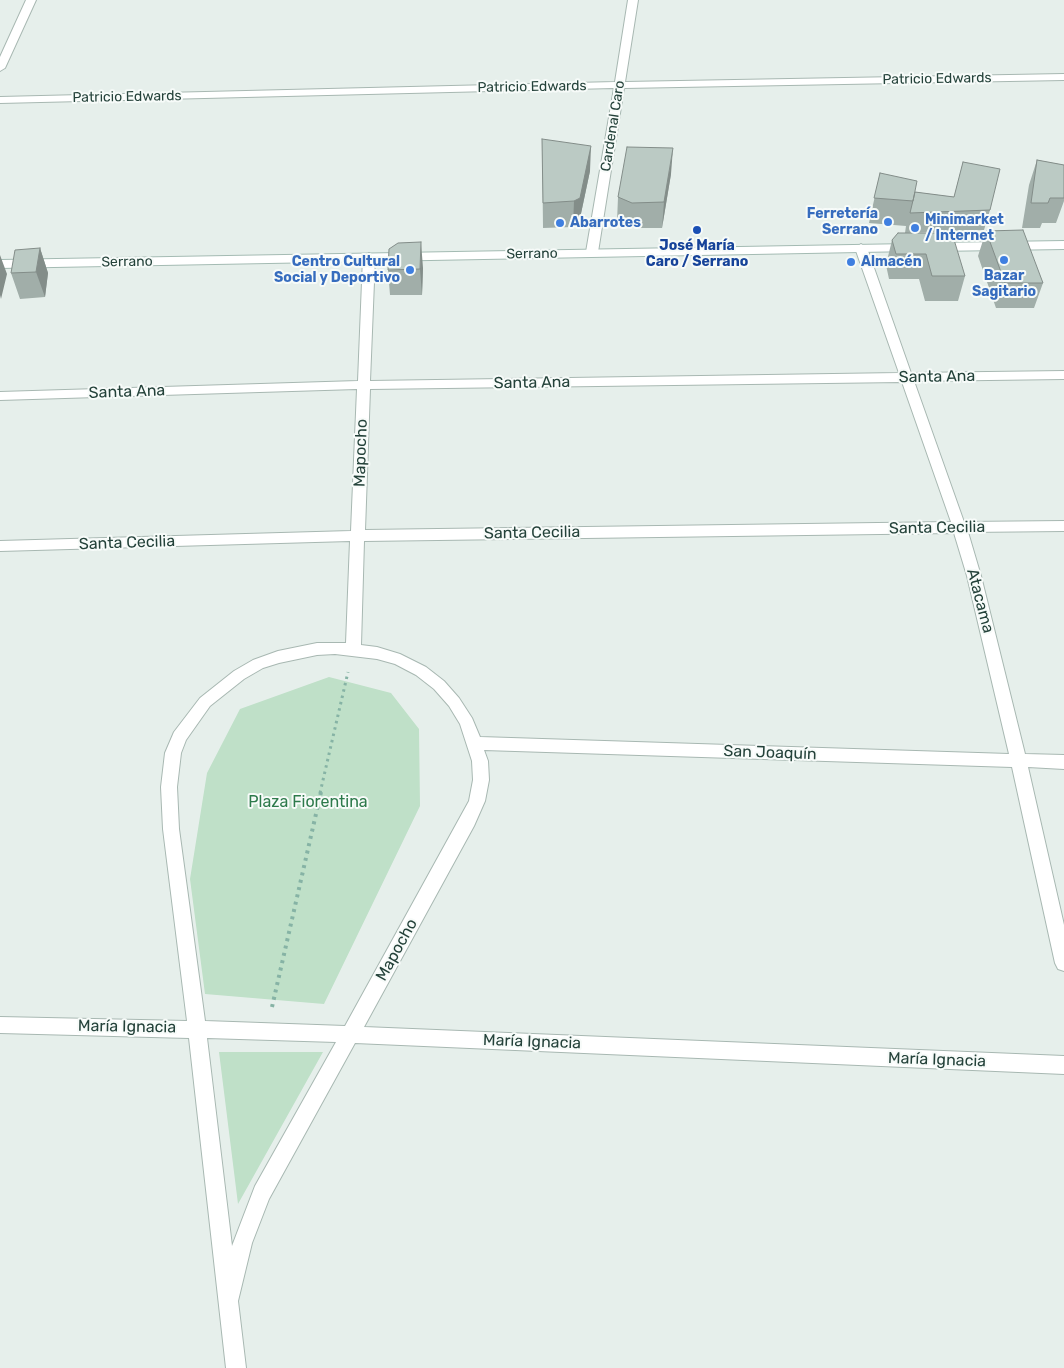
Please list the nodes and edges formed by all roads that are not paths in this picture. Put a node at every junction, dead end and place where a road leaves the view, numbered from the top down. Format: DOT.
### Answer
graph roads {
  1 [pos="31,0"];
  2 [pos="633,0"];
  3 [pos="0,68"];
  4 [pos="1064,77"];
  5 [pos="619,85"];
  6 [pos="0,100"];
  7 [pos="1064,245"];
  8 [pos="861,248"];
  9 [pos="592,252"];
  10 [pos="369,257"];
  11 [pos="0,264"];
  12 [pos="1064,375"];
  13 [pos="906,378"];
  14 [pos="364,385"];
  15 [pos="0,396"];
  16 [pos="1064,526"];
  17 [pos="959,527"];
  18 [pos="358,536"];
  19 [pos="0,546"];
  20 [pos="353,649"];
  21 [pos="476,743"];
  22 [pos="1018,760"];
  23 [pos="1064,762"];
  24 [pos="1064,964"];
  25 [pos="0,1025"];
  26 [pos="197,1028"];
  27 [pos="350,1034"];
  28 [pos="1064,1065"];
  29 [pos="228,1301"];
  30 [pos="236,1368"];
  1 -- 3 [label="street"];
  2 -- 5 [label="street, Cardenal Caro"];
  4 -- 5 [label="street, Patricio Edwards"];
  5 -- 6 [label="street, Patricio Edwards"];
  5 -- 9 [label="street, Cardenal Caro"];
  7 -- 8 [label="street, Serrano"];
  8 -- 9 [label="street, Serrano"];
  8 -- 13 [label="street, Atacama"];
  9 -- 10 [label="street, Serrano"];
  10 -- 11 [label="street, Serrano"];
  10 -- 14 [label="street, Mapocho"];
  12 -- 13 [label="street, Santa Ana"];
  13 -- 14 [label="street, Santa Ana"];
  13 -- 17 [label="street, Atacama"];
  14 -- 15 [label="street, Santa Ana"];
  14 -- 18 [label="street, Mapocho"];
  16 -- 17 [label="street, Santa Cecilia"];
  17 -- 18 [label="street, Santa Cecilia"];
  17 -- 22 [label="street, Atacama"];
  18 -- 19 [label="street, Santa Cecilia"];
  18 -- 20 [label="street, Mapocho"];
  20 -- 21 [label="street, Mapocho"];
  20 -- 26 [label="street, Mapocho"];
  21 -- 22 [label="street, San Joaquín"];
  21 -- 27 [label="street, Mapocho"];
  22 -- 23 [label="street, San Joaquín"];
  22 -- 24 [label="street, Atacama"];
  25 -- 26 [label="street, María Ignacia"];
  26 -- 27 [label="street, María Ignacia"];
  26 -- 29 [label="street, Mapocho"];
  27 -- 28 [label="street, María Ignacia"];
  27 -- 29 [label="street, Mapocho"];
  29 -- 30 [label="street, Mapocho"];
}
